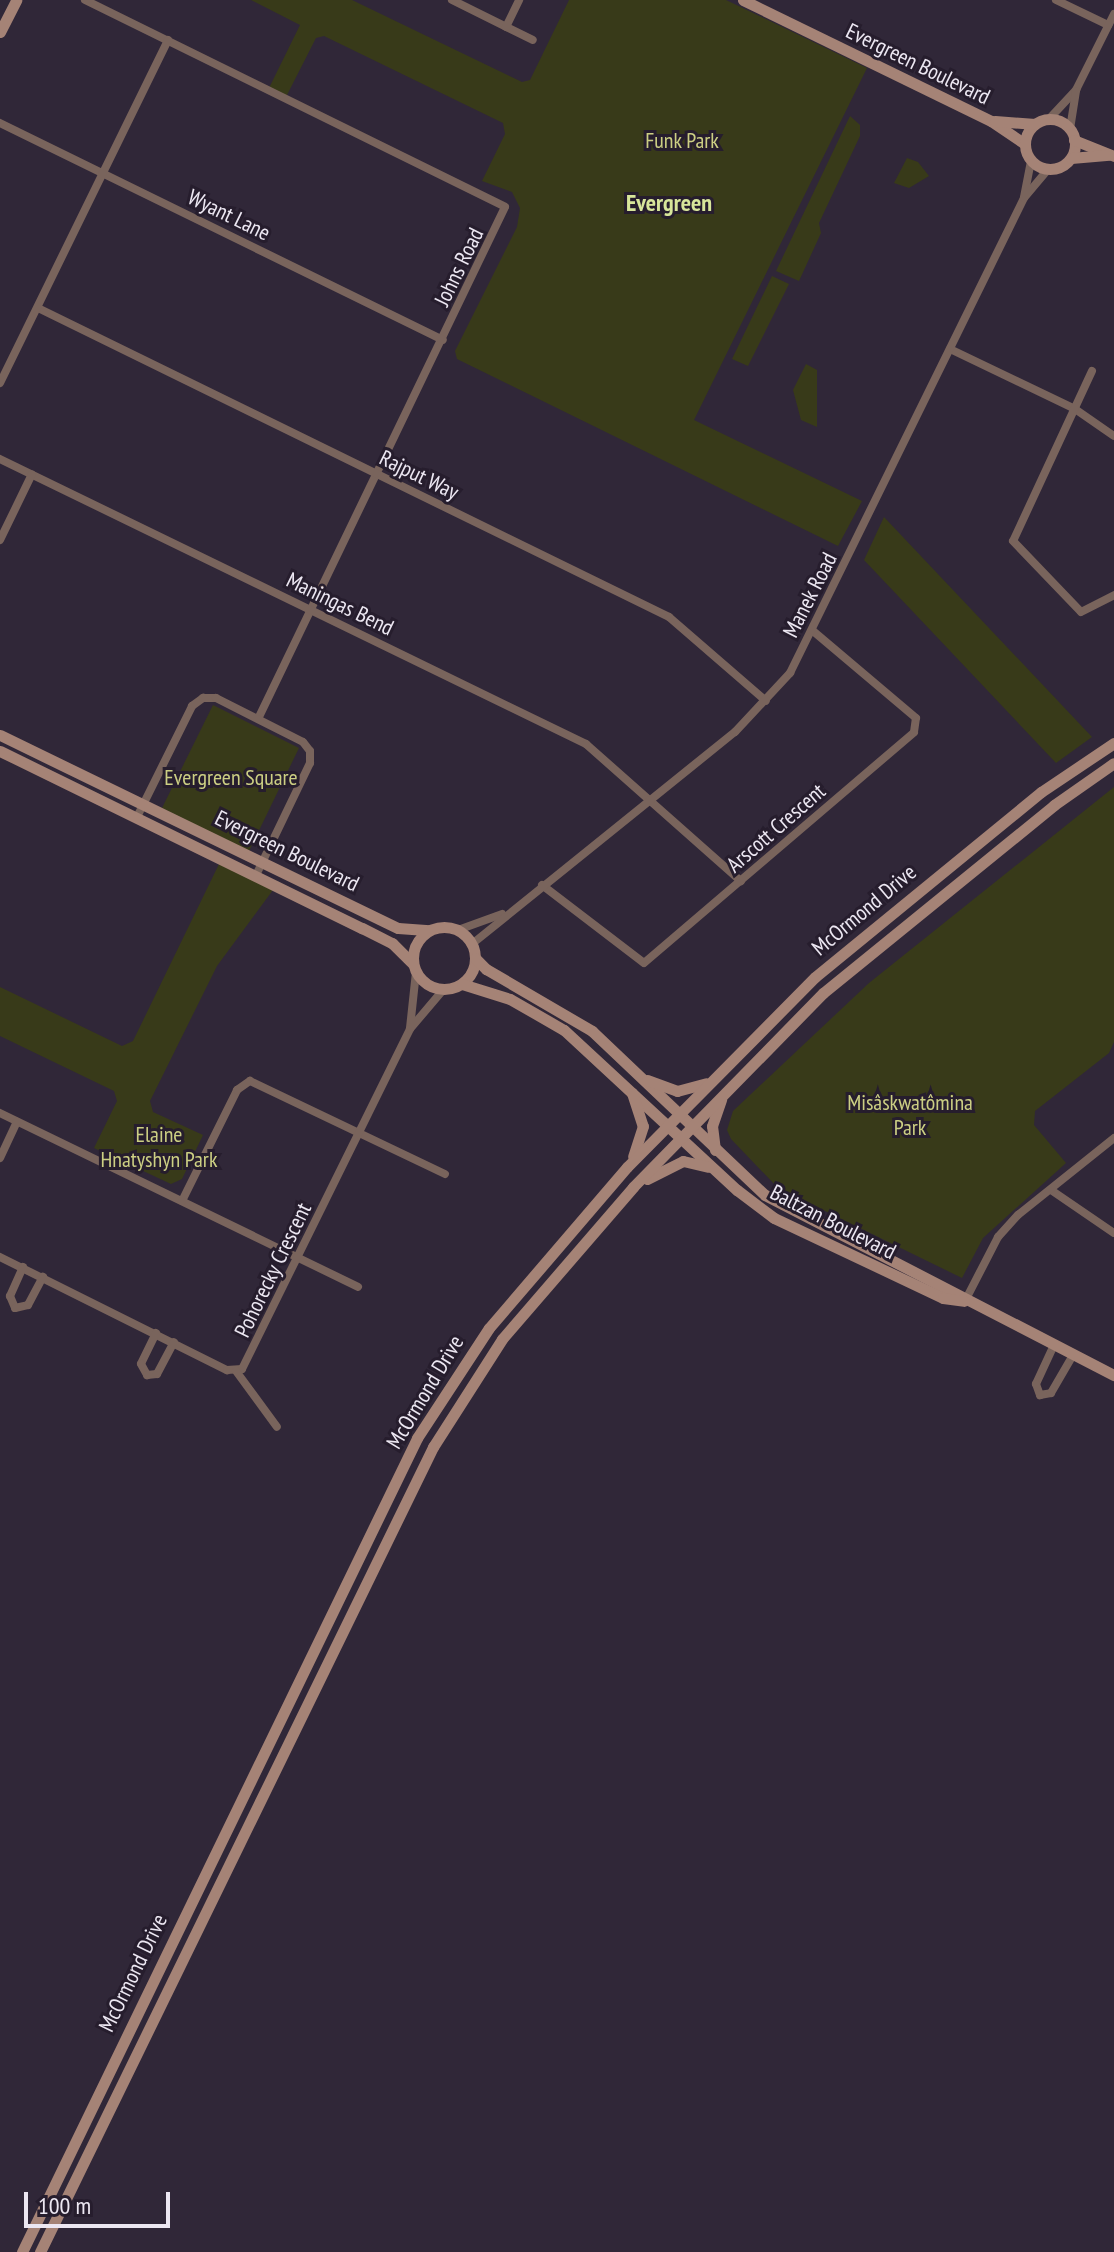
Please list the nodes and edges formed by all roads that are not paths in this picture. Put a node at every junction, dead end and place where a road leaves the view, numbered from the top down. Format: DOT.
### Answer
graph roads {
  1 [pos="16,0"];
  2 [pos="85,0"];
  3 [pos="452,0"];
  4 [pos="519,0"];
  5 [pos="743,0"];
  6 [pos="1056,0"];
  7 [pos="759,4"];
  8 [pos="1114,14"];
  9 [pos="1108,25"];
  10 [pos="506,27"];
  11 [pos="0,32"];
  12 [pos="168,40"];
  13 [pos="533,40"];
  14 [pos="1076,90"];
  15 [pos="1049,119"];
  16 [pos="991,121"];
  17 [pos="0,123"];
  18 [pos="1035,124"];
  19 [pos="1072,134"];
  20 [pos="1025,144"];
  21 [pos="1112,155"];
  22 [pos="1071,158"];
  23 [pos="1031,161"];
  24 [pos="1049,168"];
  25 [pos="103,174"];
  26 [pos="1024,198"];
  27 [pos="38,308"];
  28 [pos="443,340"];
  29 [pos="950,349"];
  30 [pos="1092,371"];
  31 [pos="0,383"];
  32 [pos="1075,409"];
  33 [pos="1114,436"];
  34 [pos="0,459"];
  35 [pos="32,474"];
  36 [pos="378,475"];
  37 [pos="0,540"];
  38 [pos="1114,595"];
  39 [pos="312,611"];
  40 [pos="813,631"];
  41 [pos="766,701"];
  42 [pos="258,719"];
  43 [pos="0,735"];
  44 [pos="1114,743"];
  45 [pos="0,751"];
  46 [pos="1114,763"];
  47 [pos="652,799"];
  48 [pos="144,804"];
  49 [pos="137,817"];
  50 [pos="262,861"];
  51 [pos="256,875"];
  52 [pos="741,881"];
  53 [pos="542,885"];
  54 [pos="507,913"];
  55 [pos="429,930"];
  56 [pos="458,930"];
  57 [pos="472,944"];
  58 [pos="475,958"];
  59 [pos="414,968"];
  60 [pos="462,984"];
  61 [pos="443,990"];
  62 [pos="410,1029"];
  63 [pos="717,1076"];
  64 [pos="640,1077"];
  65 [pos="629,1086"];
  66 [pos="723,1095"];
  67 [pos="0,1113"];
  68 [pos="677,1115"];
  69 [pos="17,1122"];
  70 [pos="668,1124"];
  71 [pos="690,1127"];
  72 [pos="359,1132"];
  73 [pos="681,1137"];
  74 [pos="1114,1138"];
  75 [pos="715,1150"];
  76 [pos="0,1158"];
  77 [pos="627,1167"];
  78 [pos="715,1169"];
  79 [pos="445,1174"];
  80 [pos="633,1187"];
  81 [pos="1051,1190"];
  82 [pos="182,1201"];
  83 [pos="1114,1233"];
  84 [pos="0,1257"];
  85 [pos="298,1257"];
  86 [pos="23,1267"];
  87 [pos="43,1277"];
  88 [pos="358,1287"];
  89 [pos="965,1301"];
  90 [pos="156,1333"];
  91 [pos="174,1342"];
  92 [pos="1054,1345"];
  93 [pos="1073,1355"];
  94 [pos="236,1371"];
  95 [pos="1114,1375"];
  96 [pos="277,1427"];
  97 [pos="22,2252"];
  98 [pos="40,2252"];
  1 -- 11 [label="main road"];
  2 -- 12 [label="street, Johns Road"];
  3 -- 10 [label="street"];
  4 -- 10 [label="street"];
  5 -- 7 [label="main road, Evergreen Boulevard"];
  6 -- 9 [label="street"];
  7 -- 16 [label="main road, Evergreen Boulevard"];
  8 -- 9 [label="street"];
  9 -- 14 [label="street"];
  10 -- 13 [label="street"];
  12 -- 25 [label="street"];
  12 -- 28 [label="street, Johns Road"];
  14 -- 15 [label="street"];
  14 -- 19 [label="street"];
  15 -- 18 [label="main road"];
  15 -- 19 [label="main road"];
  16 -- 18 [label="main road, Evergreen Boulevard"];
  16 -- 20 [label="main road, Evergreen Boulevard"];
  17 -- 25 [label="street, Wyant Lane"];
  18 -- 20 [label="main road"];
  19 -- 21 [label="main road"];
  19 -- 22 [label="main road"];
  20 -- 23 [label="main road"];
  21 -- 22 [label="main road"];
  22 -- 24 [label="main road"];
  23 -- 24 [label="main road"];
  23 -- 26 [label="street, Manek Road"];
  24 -- 26 [label="street, Manek Road"];
  25 -- 27 [label="street"];
  25 -- 28 [label="street, Wyant Lane"];
  26 -- 29 [label="street, Manek Road"];
  27 -- 31 [label="street"];
  27 -- 36 [label="street, Rajput Way"];
  28 -- 36 [label="street, Johns Road"];
  29 -- 32 [label="street"];
  29 -- 40 [label="street, Manek Road"];
  30 -- 32 [label="street"];
  32 -- 33 [label="street"];
  32 -- 38 [label="street"];
  34 -- 35 [label="street, Maningas Bend"];
  35 -- 37 [label="street"];
  35 -- 39 [label="street, Maningas Bend"];
  36 -- 39 [label="street, Johns Road"];
  36 -- 41 [label="street, Rajput Way"];
  39 -- 42 [label="street, Johns Road"];
  39 -- 47 [label="street, Maningas Bend"];
  40 -- 41 [label="street, Manek Road"];
  40 -- 52 [label="street, Arscott Crescent"];
  41 -- 47 [label="street, Manek Road"];
  42 -- 48 [label="street"];
  42 -- 50 [label="street"];
  43 -- 48 [label="main road, Evergreen Boulevard"];
  44 -- 63 [label="main road, McOrmond Drive"];
  45 -- 49 [label="main road, Evergreen Boulevard"];
  46 -- 66 [label="main road, McOrmond Drive"];
  47 -- 52 [label="street, Maningas Bend"];
  47 -- 53 [label="street, Manek Road"];
  48 -- 49 [label="street"];
  48 -- 50 [label="main road, Evergreen Boulevard"];
  49 -- 51 [label="main road, Evergreen Boulevard"];
  50 -- 51 [label="street"];
  50 -- 55 [label="main road, Evergreen Boulevard"];
  51 -- 59 [label="main road, Evergreen Boulevard"];
  52 -- 53 [label="street, Arscott Crescent"];
  53 -- 54 [label="street, Manek Road"];
  54 -- 56 [label="street, Manek Road"];
  54 -- 57 [label="street, Manek Road"];
  55 -- 56 [label="main road"];
  55 -- 59 [label="main road"];
  56 -- 57 [label="main road"];
  57 -- 58 [label="main road"];
  58 -- 60 [label="main road"];
  58 -- 64 [label="main road"];
  59 -- 61 [label="main road"];
  59 -- 62 [label="street, Pohorecky Crescent"];
  60 -- 61 [label="main road"];
  60 -- 65 [label="main road"];
  61 -- 62 [label="street, Pohorecky Crescent"];
  62 -- 72 [label="street, Pohorecky Crescent"];
  63 -- 64 [label="main road"];
  63 -- 68 [label="main road, McOrmond Drive"];
  64 -- 68 [label="main road"];
  65 -- 70 [label="main road, Baltzan Boulevard"];
  65 -- 77 [label="main road"];
  66 -- 71 [label="main road, McOrmond Drive"];
  66 -- 75 [label="main road"];
  67 -- 69 [label="street"];
  68 -- 70 [label="main road, McOrmond Drive"];
  68 -- 71 [label="main road, Baltzan Boulevard"];
  69 -- 76 [label="street"];
  69 -- 82 [label="street"];
  70 -- 73 [label="main road, Baltzan Boulevard"];
  70 -- 77 [label="main road, McOrmond Drive"];
  71 -- 73 [label="main road, McOrmond Drive"];
  71 -- 75 [label="main road, Baltzan Boulevard"];
  72 -- 79 [label="street"];
  72 -- 82 [label="street"];
  72 -- 85 [label="street, Pohorecky Crescent"];
  73 -- 78 [label="main road, Baltzan Boulevard"];
  73 -- 80 [label="main road, McOrmond Drive"];
  74 -- 81 [label="street"];
  75 -- 89 [label="main road, Baltzan Boulevard"];
  77 -- 97 [label="main road, McOrmond Drive"];
  78 -- 80 [label="main road"];
  78 -- 89 [label="main road, Baltzan Boulevard"];
  80 -- 98 [label="main road, McOrmond Drive"];
  81 -- 83 [label="street"];
  81 -- 89 [label="street"];
  82 -- 85 [label="street"];
  84 -- 86 [label="street"];
  85 -- 88 [label="street"];
  85 -- 94 [label="street, Pohorecky Crescent"];
  86 -- 87 [label="street"];
  86 -- 87 [label="street"];
  87 -- 90 [label="street"];
  89 -- 92 [label="main road, Baltzan Boulevard"];
  90 -- 91 [label="street"];
  90 -- 91 [label="street"];
  91 -- 94 [label="street"];
  92 -- 93 [label="main road, Baltzan Boulevard"];
  92 -- 93 [label="street"];
  93 -- 95 [label="main road, Baltzan Boulevard"];
  94 -- 96 [label="street"];
}
